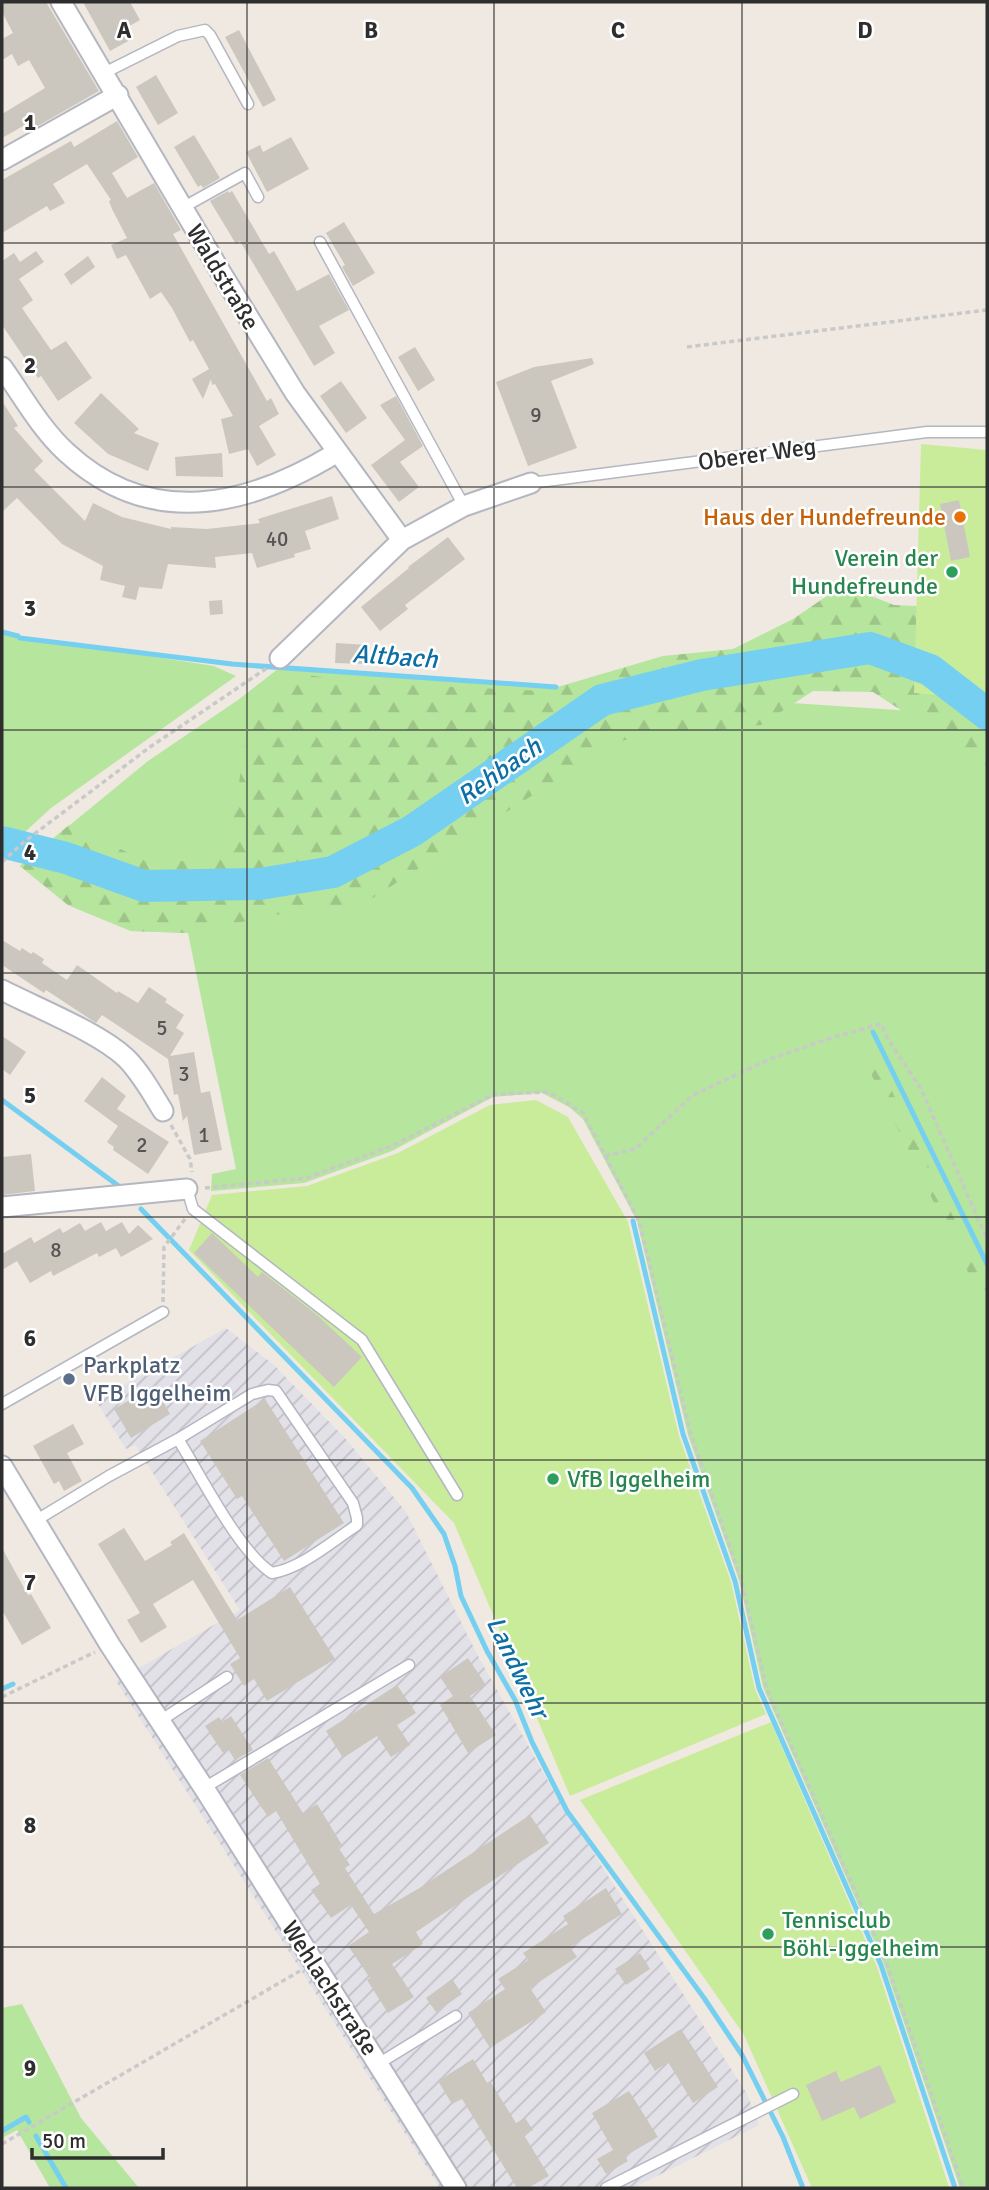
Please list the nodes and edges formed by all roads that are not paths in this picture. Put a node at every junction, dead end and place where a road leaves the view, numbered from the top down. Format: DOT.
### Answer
graph roads {
  1 [pos="61,2"];
  2 [pos="104,73"];
  3 [pos="118,95"];
  4 [pos="248,104"];
  5 [pos="2,160"];
  6 [pos="258,197"];
  7 [pos="182,208"];
  8 [pos="320,242"];
  9 [pos="2,366"];
  10 [pos="984,432"];
  11 [pos="336,453"];
  12 [pos="531,484"];
  13 [pos="464,506"];
  14 [pos="402,540"];
  15 [pos="280,658"];
  16 [pos="2,990"];
  17 [pos="163,1111"];
  18 [pos="187,1189"];
  19 [pos="2,1207"];
  20 [pos="163,1312"];
  21 [pos="2,1404"];
  22 [pos="178,1440"];
  23 [pos="2,1466"];
  24 [pos="457,1495"];
  25 [pos="35,1521"];
  26 [pos="409,1665"];
  27 [pos="227,1677"];
  28 [pos="160,1721"];
  29 [pos="204,1788"];
  30 [pos="456,2016"];
  31 [pos="378,2064"];
  32 [pos="793,2094"];
  33 [pos="456,2188"];
  34 [pos="606,2188"];
  1 -- 2 [label="street, Waldstraße"];
  2 -- 3 [label="street, Waldstraße"];
  2 -- 4 [label="lane"];
  3 -- 5 [label="street"];
  3 -- 7 [label="street, Waldstraße"];
  6 -- 7 [label="lane"];
  7 -- 11 [label="street, Waldstraße"];
  8 -- 13 [label="lane"];
  9 -- 11 [label="street"];
  10 -- 12 [label="lane, Oberer Weg"];
  11 -- 14 [label="street, Waldstraße"];
  12 -- 13 [label="street"];
  13 -- 14 [label="street"];
  14 -- 15 [label="street"];
  16 -- 17 [label="street"];
  18 -- 19 [label="street"];
  18 -- 24 [label="lane"];
  20 -- 21 [label="lane"];
  22 -- 22 [label="lane"];
  22 -- 25 [label="lane"];
  23 -- 25 [label="street, Wehlachstraße"];
  25 -- 28 [label="street, Wehlachstraße"];
  26 -- 29 [label="lane"];
  27 -- 28 [label="lane"];
  28 -- 29 [label="street, Wehlachstraße"];
  29 -- 31 [label="street, Wehlachstraße"];
  30 -- 31 [label="lane"];
  31 -- 33 [label="street, Wehlachstraße"];
  32 -- 34 [label="lane"];
}
